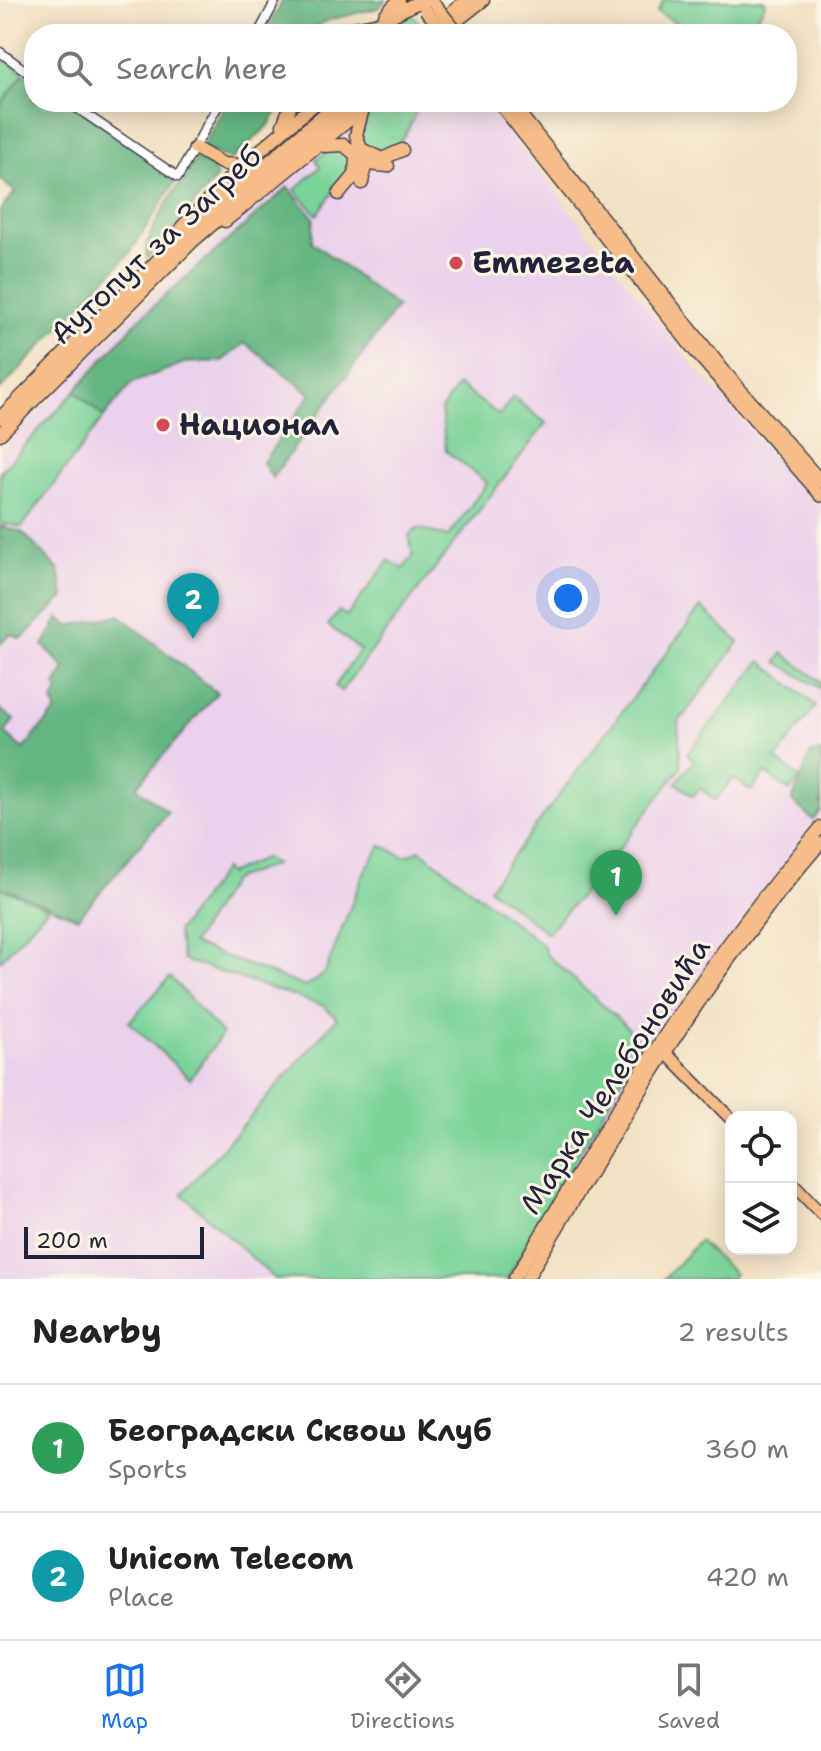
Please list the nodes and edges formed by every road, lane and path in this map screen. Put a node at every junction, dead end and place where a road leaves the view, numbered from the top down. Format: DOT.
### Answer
graph roads {
  1 [pos="276,0"];
  2 [pos="399,0"];
  3 [pos="467,0"];
  4 [pos="483,0"];
  5 [pos="422,3"];
  6 [pos="263,24"];
  7 [pos="372,24"];
  8 [pos="436,24"];
  9 [pos="437,24"];
  10 [pos="447,24"];
  11 [pos="454,24"];
  12 [pos="0,52"];
  13 [pos="24,70"];
  14 [pos="83,112"];
  15 [pos="215,112"];
  16 [pos="287,112"];
  17 [pos="304,112"];
  18 [pos="326,112"];
  19 [pos="354,112"];
  20 [pos="356,112"];
  21 [pos="361,112"];
  22 [pos="506,112"];
  23 [pos="519,112"];
  24 [pos="277,134"];
  25 [pos="320,147"];
  26 [pos="195,148"];
  27 [pos="402,150"];
  28 [pos="361,156"];
  29 [pos="216,162"];
  30 [pos="243,165"];
  31 [pos="388,166"];
  32 [pos="362,183"];
  33 [pos="217,191"];
  34 [pos="339,194"];
  35 [pos="193,241"];
  36 [pos="171,247"];
  37 [pos="0,418"];
  38 [pos="0,434"];
  39 [pos="821,481"];
  40 [pos="821,496"];
  41 [pos="821,827"];
  42 [pos="821,843"];
  43 [pos="660,1047"];
  44 [pos="725,1113"];
  45 [pos="792,1183"];
  46 [pos="821,1214"];
  47 [pos="514,1279"];
  48 [pos="527,1279"];
  1 -- 6 [label="street"];
  2 -- 7 [label="highway"];
  3 -- 9 [label="highway"];
  4 -- 11 [label="highway"];
  5 -- 7 [label="highway"];
  5 -- 8 [label="main road, bridge"];
  5 -- 10 [label="main road, bridge"];
  12 -- 13 [label="street"];
  14 -- 26 [label="street"];
  15 -- 26 [label="street"];
  16 -- 24 [label="highway"];
  17 -- 24 [label="highway"];
  18 -- 36 [label="highway, Аутопут за Загреб"];
  19 -- 35 [label="highway, Аутопут за Загреб"];
  20 -- 25 [label="highway"];
  21 -- 28 [label="highway"];
  22 -- 40 [label="main road"];
  23 -- 39 [label="main road"];
  24 -- 30 [label="highway"];
  25 -- 28 [label="highway"];
  25 -- 35 [label="highway"];
  26 -- 29 [label="highway"];
  27 -- 28 [label="highway"];
  28 -- 31 [label="highway"];
  28 -- 32 [label="highway"];
  28 -- 34 [label="highway"];
  29 -- 30 [label="highway"];
  29 -- 33 [label="highway"];
  30 -- 33 [label="highway"];
  33 -- 36 [label="highway"];
  35 -- 38 [label="highway, Аутопут за Загреб"];
  36 -- 37 [label="highway, Аутопут за Загреб"];
  41 -- 43 [label="main road, Марка Челебоновића"];
  42 -- 43 [label="main road, Марка Челебоновића"];
  43 -- 44 [label="main road"];
  43 -- 47 [label="main road, Марка Челебоновића"];
  43 -- 48 [label="main road, Марка Челебоновића"];
  45 -- 46 [label="main road"];
}
